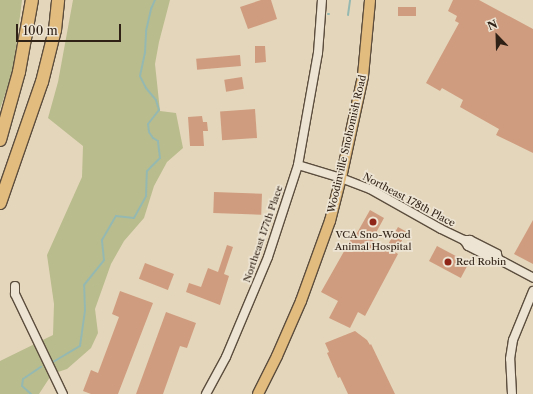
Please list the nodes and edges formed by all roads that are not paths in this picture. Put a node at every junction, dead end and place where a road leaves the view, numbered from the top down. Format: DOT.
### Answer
graph roads {
  1 [pos="32,0"];
  2 [pos="58,0"];
  3 [pos="322,0"];
  4 [pos="370,0"];
  5 [pos="0,139"];
  6 [pos="298,165"];
  7 [pos="341,178"];
  8 [pos="0,203"];
  9 [pos="533,278"];
  10 [pos="15,286"];
  11 [pos="533,291"];
  12 [pos="63,394"];
  13 [pos="206,394"];
  14 [pos="258,394"];
  15 [pos="512,394"];
  1 -- 5 [label="highway"];
  2 -- 8 [label="highway"];
  3 -- 6 [label="street, Northeast 177th Place"];
  4 -- 7 [label="main road, Woodinville Snohomish Road"];
  6 -- 7 [label="street, Northeast 178th Place"];
  6 -- 13 [label="street, Northeast 177th Place"];
  7 -- 9 [label="street, Northeast 178th Place"];
  7 -- 14 [label="main road, Woodinville Snohomish Road"];
  10 -- 12 [label="street"];
  11 -- 15 [label="street"];
}
